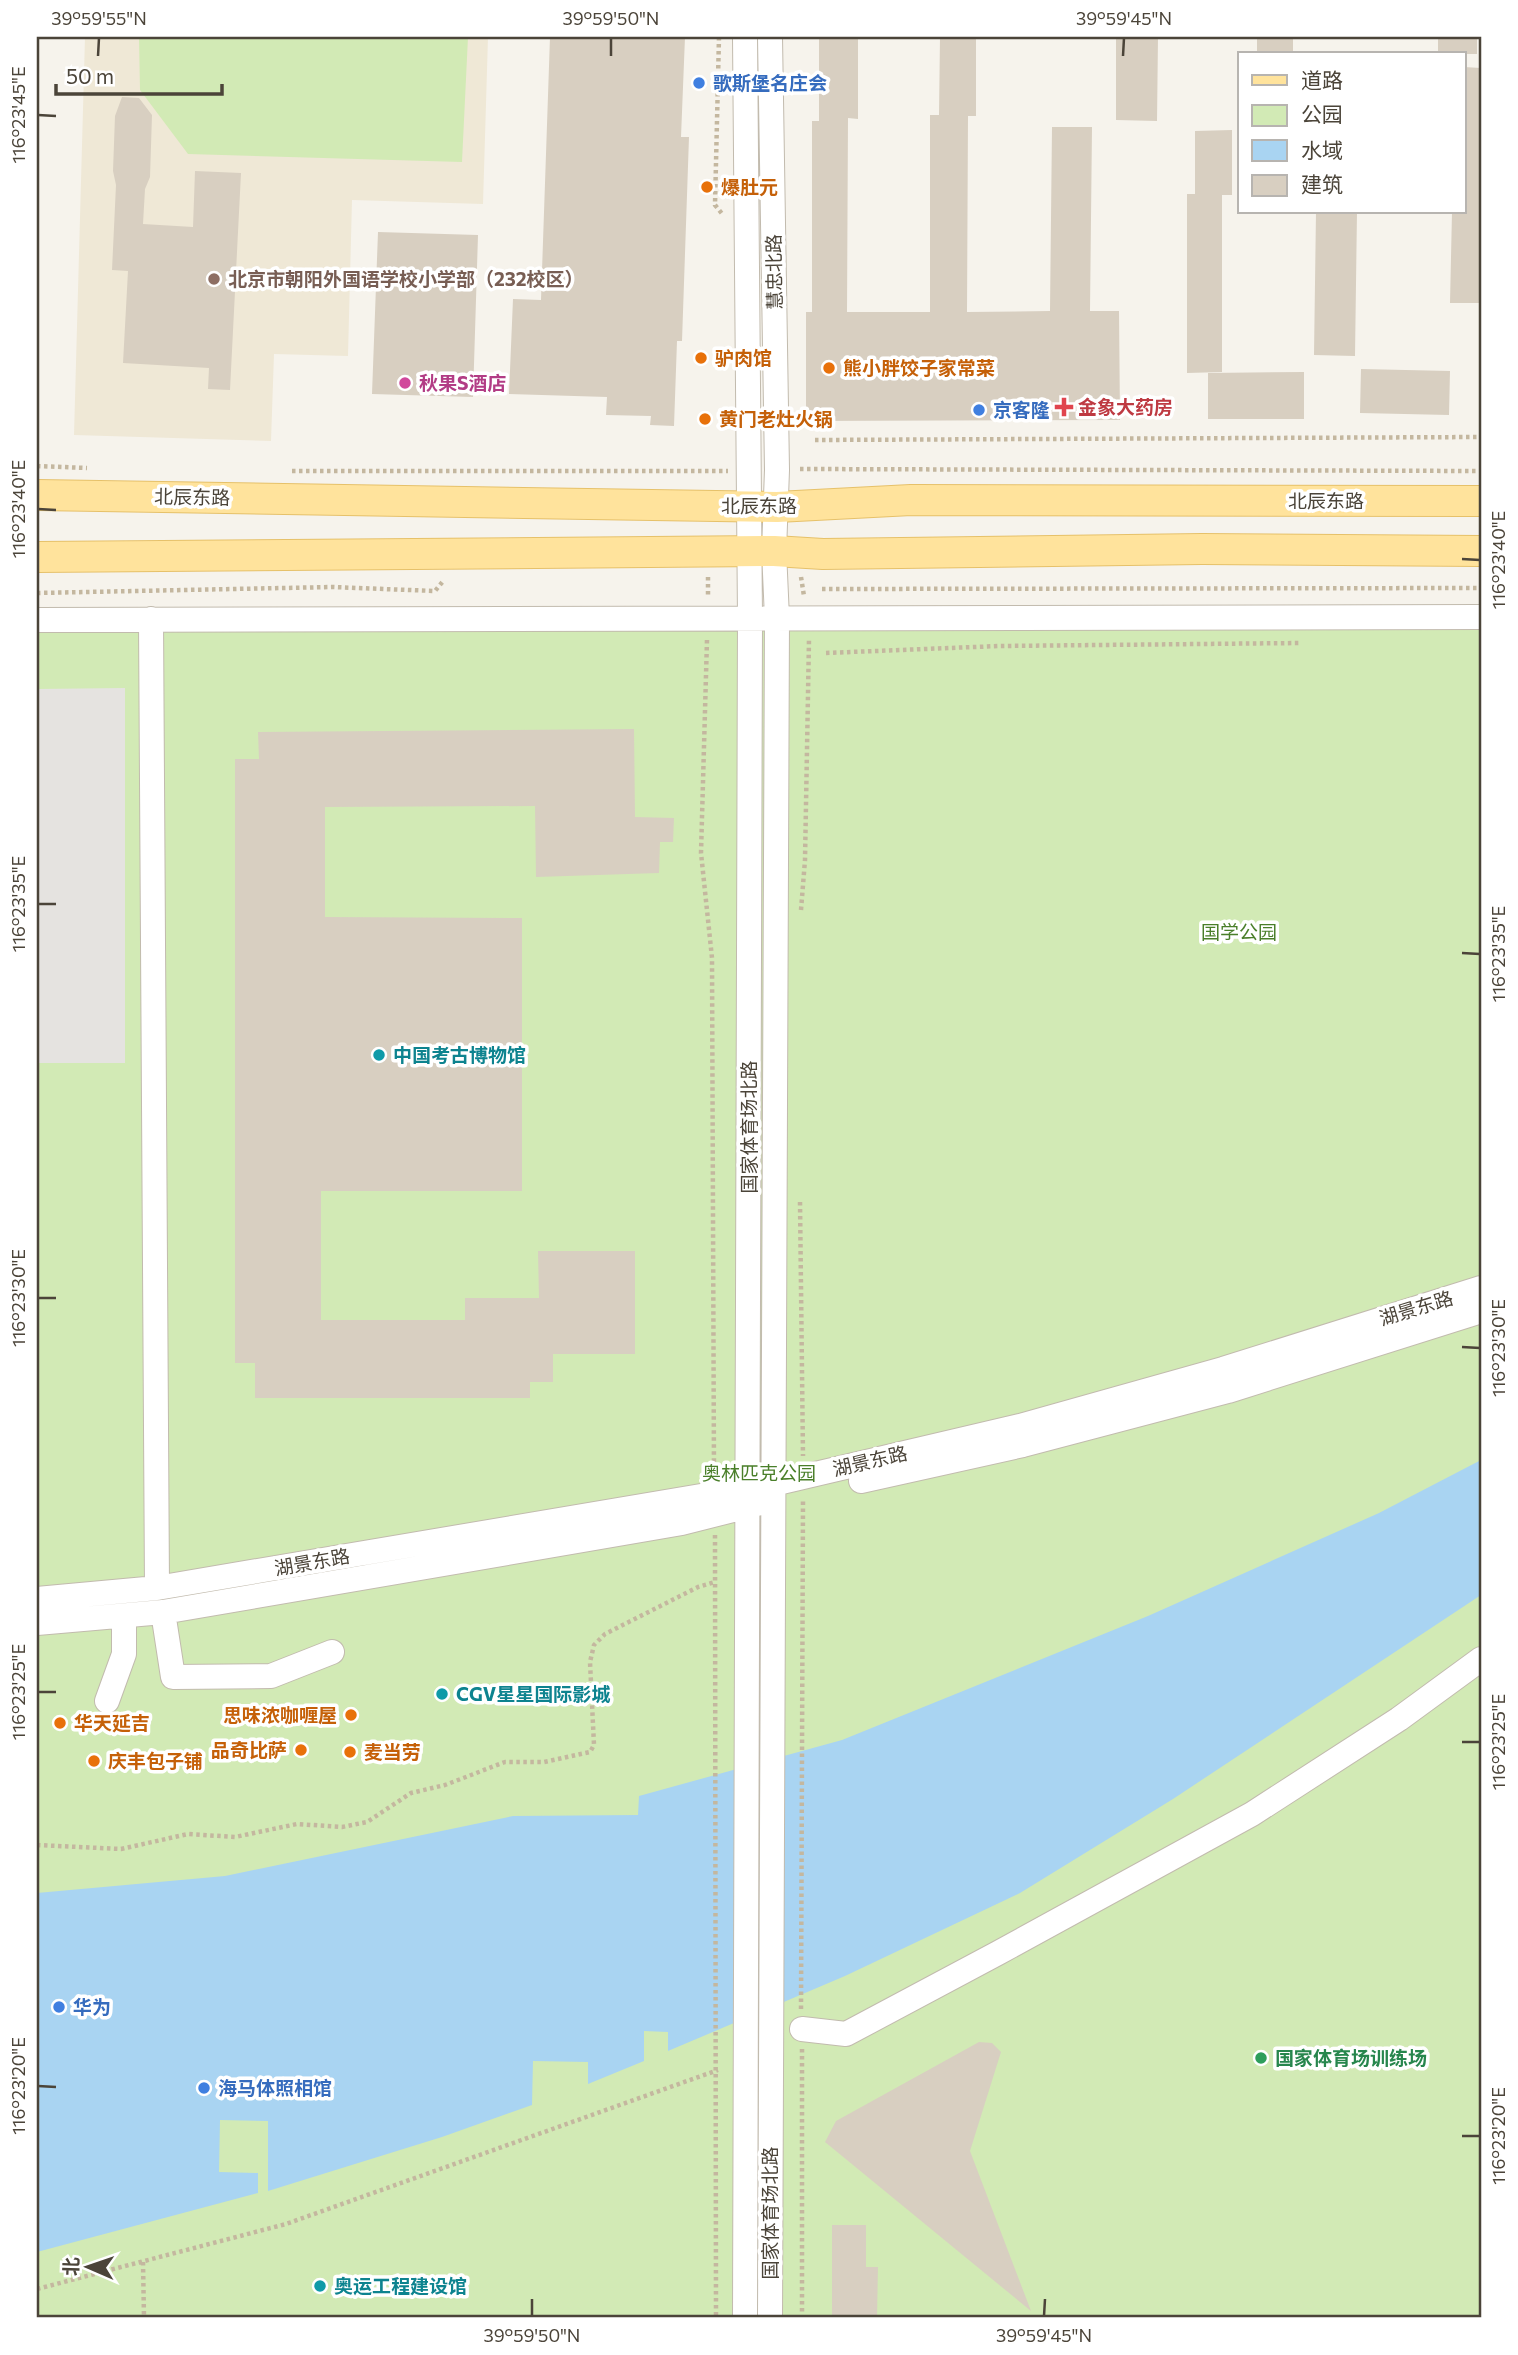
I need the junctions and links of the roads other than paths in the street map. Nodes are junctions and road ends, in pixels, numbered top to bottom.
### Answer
1 (745, 37) edge
2 (770, 37) edge
3 (37, 495) edge
4 (1481, 501) edge
5 (763, 507) junction
6 (1481, 551) edge
7 (773, 552) junction
8 (37, 557) edge
9 (1481, 617) edge
10 (750, 618) junction
11 (777, 618) junction
12 (151, 619) junction
13 (37, 620) edge
14 (1481, 1288) edge
15 (1481, 1311) edge
16 (803, 1485) junction
17 (761, 1495) junction
18 (714, 1505) junction
19 (157, 1588) junction
20 (37, 1599) edge
21 (163, 1612) junction
22 (124, 1616) junction
23 (37, 1623) edge
24 (332, 1652) dead end
25 (1481, 1659) edge
26 (107, 1701) dead end
27 (801, 2022) road end
28 (754, 2041) junction
29 (745, 2318) edge
30 (770, 2318) edge

1 - 5 street, 慧忠北路
2 - 5 street, 慧忠北路
3 - 5 main road, 北辰东路
4 - 5 main road, 北辰东路
5 - 7 street, 国家体育场北路
6 - 7 main road
7 - 8 main road
7 - 10 street, 国家体育场北路
7 - 11 street, 国家体育场北路
9 - 11 street
10 - 11 street
10 - 12 street
10 - 17 street, 国家体育场北路
11 - 17 street, 国家体育场北路
12 - 13 street
12 - 19 street
14 - 16 street, 湖景东路
15 - 16 street, 湖景东路
16 - 17 street, 湖景东路
17 - 18 street, 湖景东路
17 - 28 street, 国家体育场北路
17 - 28 street, 国家体育场北路
18 - 19 street, 湖景东路
18 - 21 street, 湖景东路
19 - 20 street, 湖景东路
21 - 22 street, 湖景东路
21 - 24 street
22 - 23 street, 湖景东路
22 - 26 street
25 - 27 street
28 - 29 street, 国家体育场北路
28 - 30 street, 国家体育场北路

